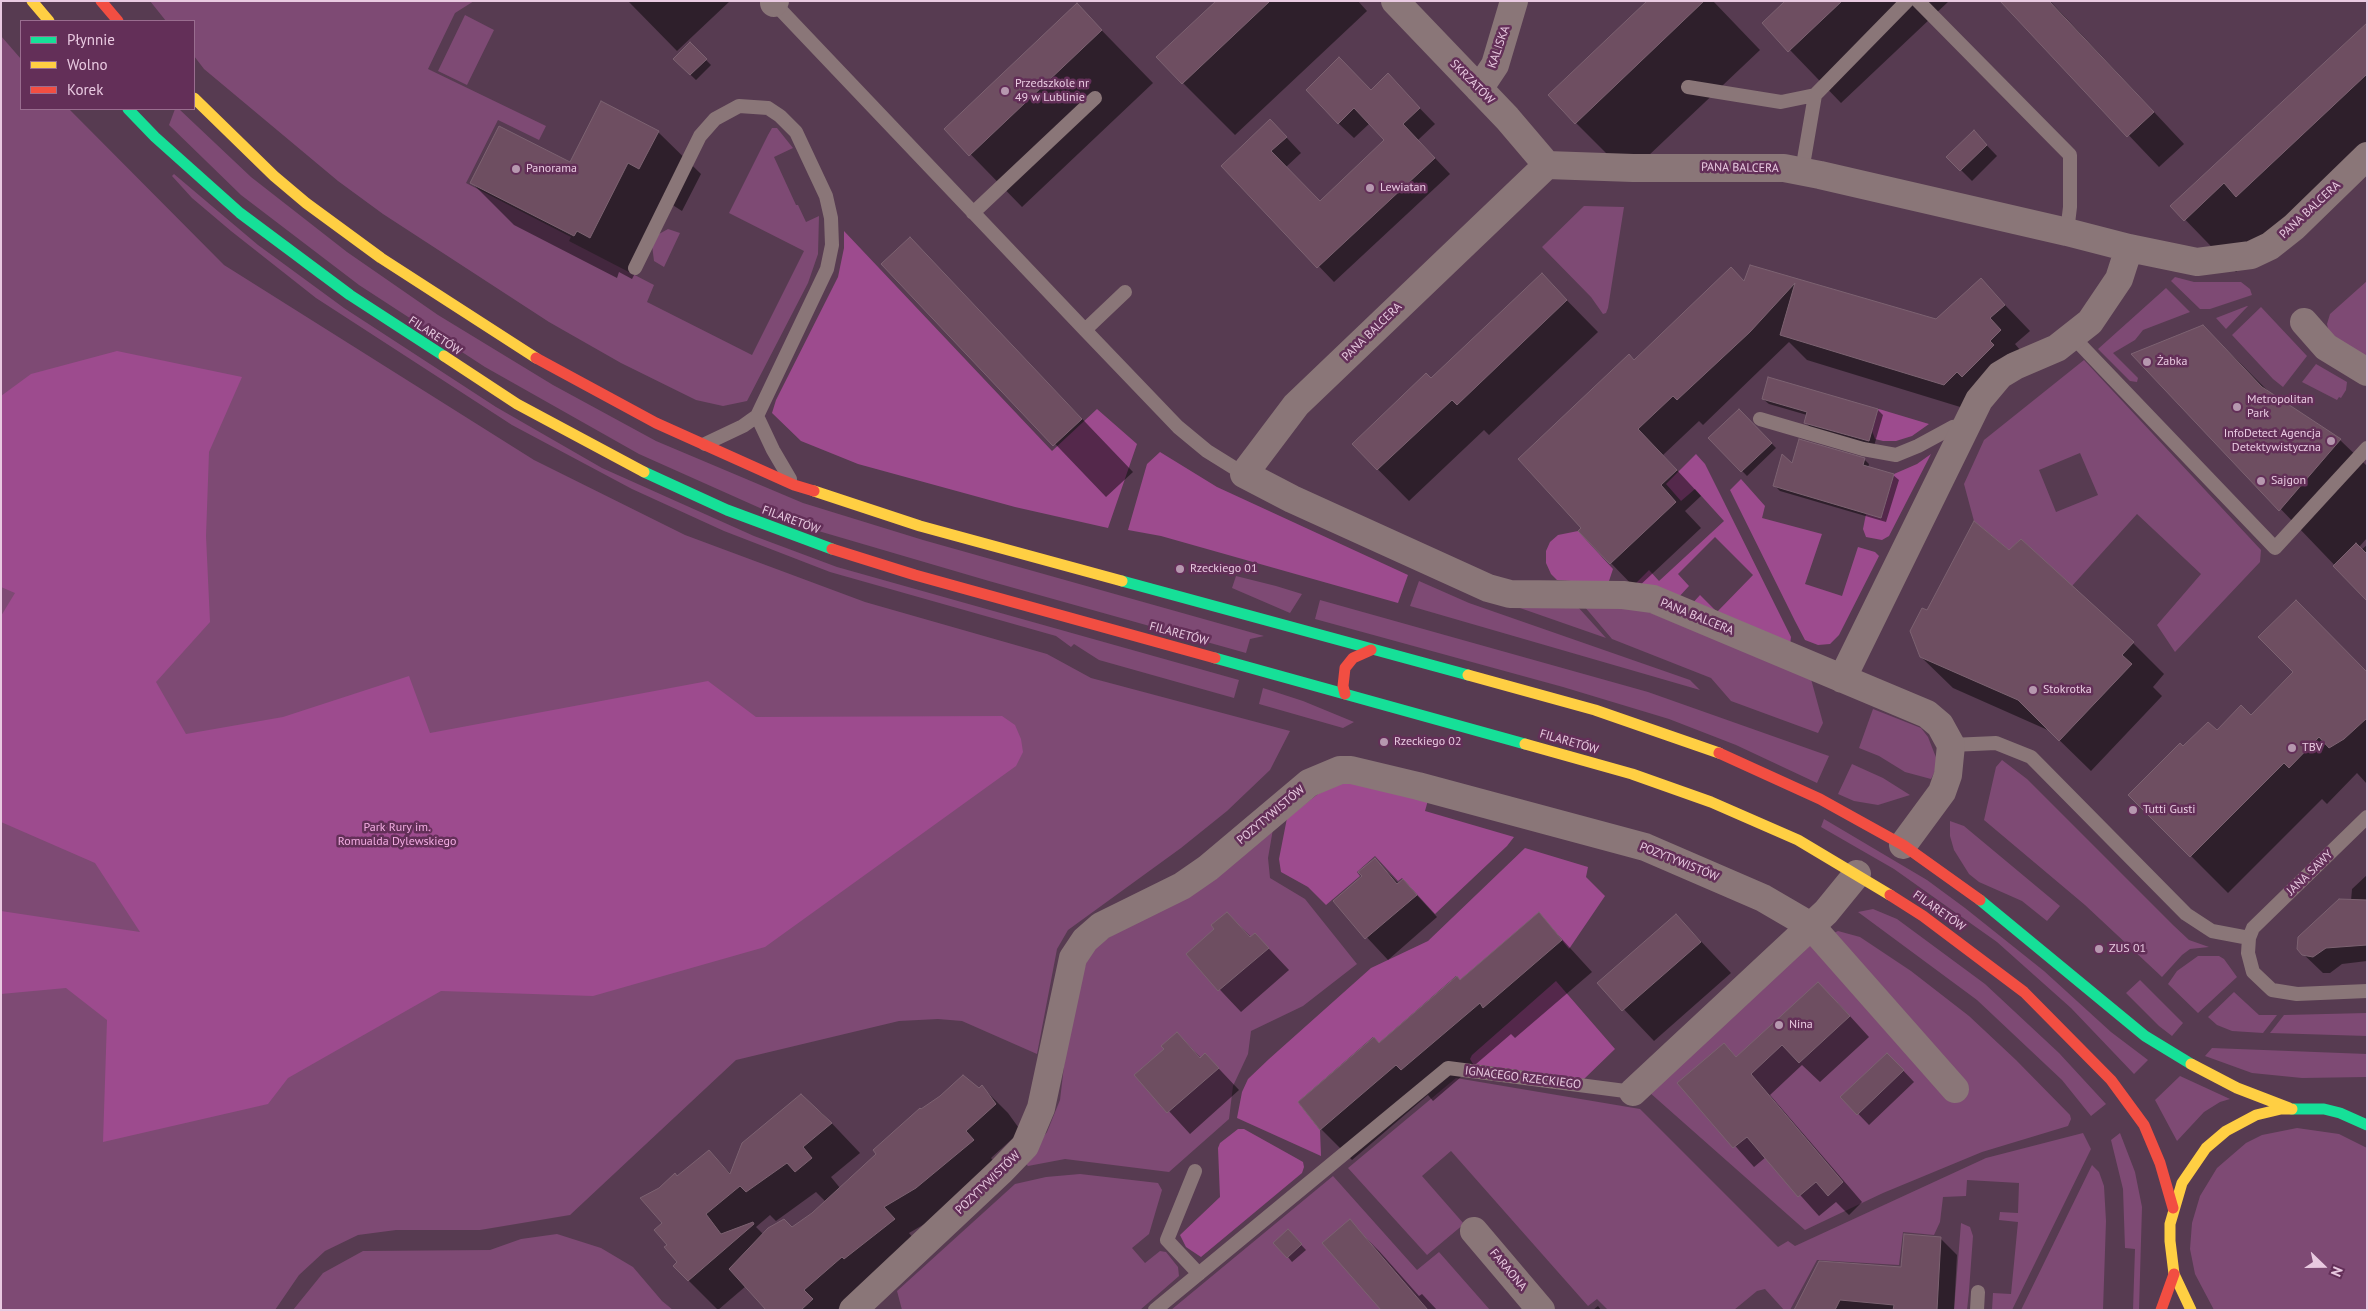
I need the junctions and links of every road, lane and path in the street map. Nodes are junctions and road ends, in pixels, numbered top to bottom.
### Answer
1 (32, 1) edge
2 (101, 1) edge
3 (1395, 1) edge
4 (1514, 1) edge
5 (1908, 1) edge
6 (1918, 1) edge
7 (774, 2) edge
8 (48, 20) edge
9 (117, 20) edge
10 (1688, 87) dead end
11 (1479, 89) junction
12 (1815, 95) junction
13 (1095, 98) dead end
14 (195, 99) edge
15 (129, 110) edge
16 (2367, 156) edge
17 (1547, 164) junction
18 (1802, 171) junction
19 (973, 213) junction
20 (2067, 232) junction
21 (2129, 248) junction
22 (634, 268) dead end
23 (1125, 292) dead end
24 (2304, 322) dead end
25 (1085, 330) junction
26 (2072, 337) junction
27 (2367, 372) edge
28 (758, 416) junction
29 (1760, 419) dead end
30 (1967, 425) junction
31 (702, 445) junction
32 (2367, 448) edge
33 (1244, 474) junction
34 (794, 485) junction
35 (1371, 650) junction
36 (1842, 679) junction
37 (1345, 694) junction
38 (1950, 745) junction
39 (2367, 817) edge
40 (1903, 845) junction
41 (1857, 874) junction
42 (1811, 926) junction
43 (2251, 933) junction
44 (2367, 991) edge
45 (1955, 1090) dead end
46 (1633, 1092) joint
47 (2289, 1108) junction
48 (2367, 1110) edge
49 (2348, 1116) junction
50 (2367, 1125) edge
51 (1195, 1171) dead end
52 (2174, 1208) junction
53 (1474, 1231) dead end
54 (1199, 1274) junction
55 (2174, 1274) junction
56 (1978, 1292) dead end
57 (853, 1310) edge
58 (1156, 1310) edge
59 (1541, 1310) edge
60 (1977, 1310) edge
61 (2162, 1310) edge
62 (2191, 1310) edge

1 - 8 main road
2 - 9 main road
3 - 11 street, SKRZATÓW
4 - 11 street, KALISKA
5 - 12 lane
6 - 20 lane
7 - 19 lane
10 - 12 lane
11 - 17 street, SKRZATÓW
12 - 18 lane
13 - 19 lane
14 - 31 main road
15 - 37 main road, FILARETÓW
16 - 21 street, PANA BALCERA
17 - 18 street, PANA BALCERA
17 - 33 street, PANA BALCERA
18 - 20 street, PANA BALCERA
19 - 25 lane
20 - 21 street, PANA BALCERA
21 - 26 street
22 - 28 lane
23 - 25 lane
24 - 27 street
25 - 33 lane
26 - 30 street
26 - 32 lane
28 - 31 lane
28 - 34 lane
29 - 30 lane
30 - 36 street
31 - 34 main road
33 - 36 street, PANA BALCERA
34 - 35 main road
35 - 37 main road
35 - 40 main road
36 - 38 street, PANA BALCERA
37 - 41 main road, FILARETÓW
38 - 40 street
38 - 43 lane
39 - 43 lane, JANA SAWY
40 - 47 main road
41 - 42 street, IGNACEGO RZECKIEGO
41 - 52 main road, FILARETÓW
42 - 45 street, POZYTYWISTÓW
42 - 46 street, IGNACEGO RZECKIEGO
42 - 57 street, POZYTYWISTÓW
43 - 44 lane
46 - 54 lane, IGNACEGO RZECKIEGO
47 - 49 main road
47 - 52 main road
48 - 49 main road
49 - 50 main road
51 - 54 lane
52 - 55 main road
53 - 59 street, FARAONA
54 - 58 lane, IGNACEGO RZECKIEGO
55 - 61 main road
55 - 62 main road
56 - 60 lane

